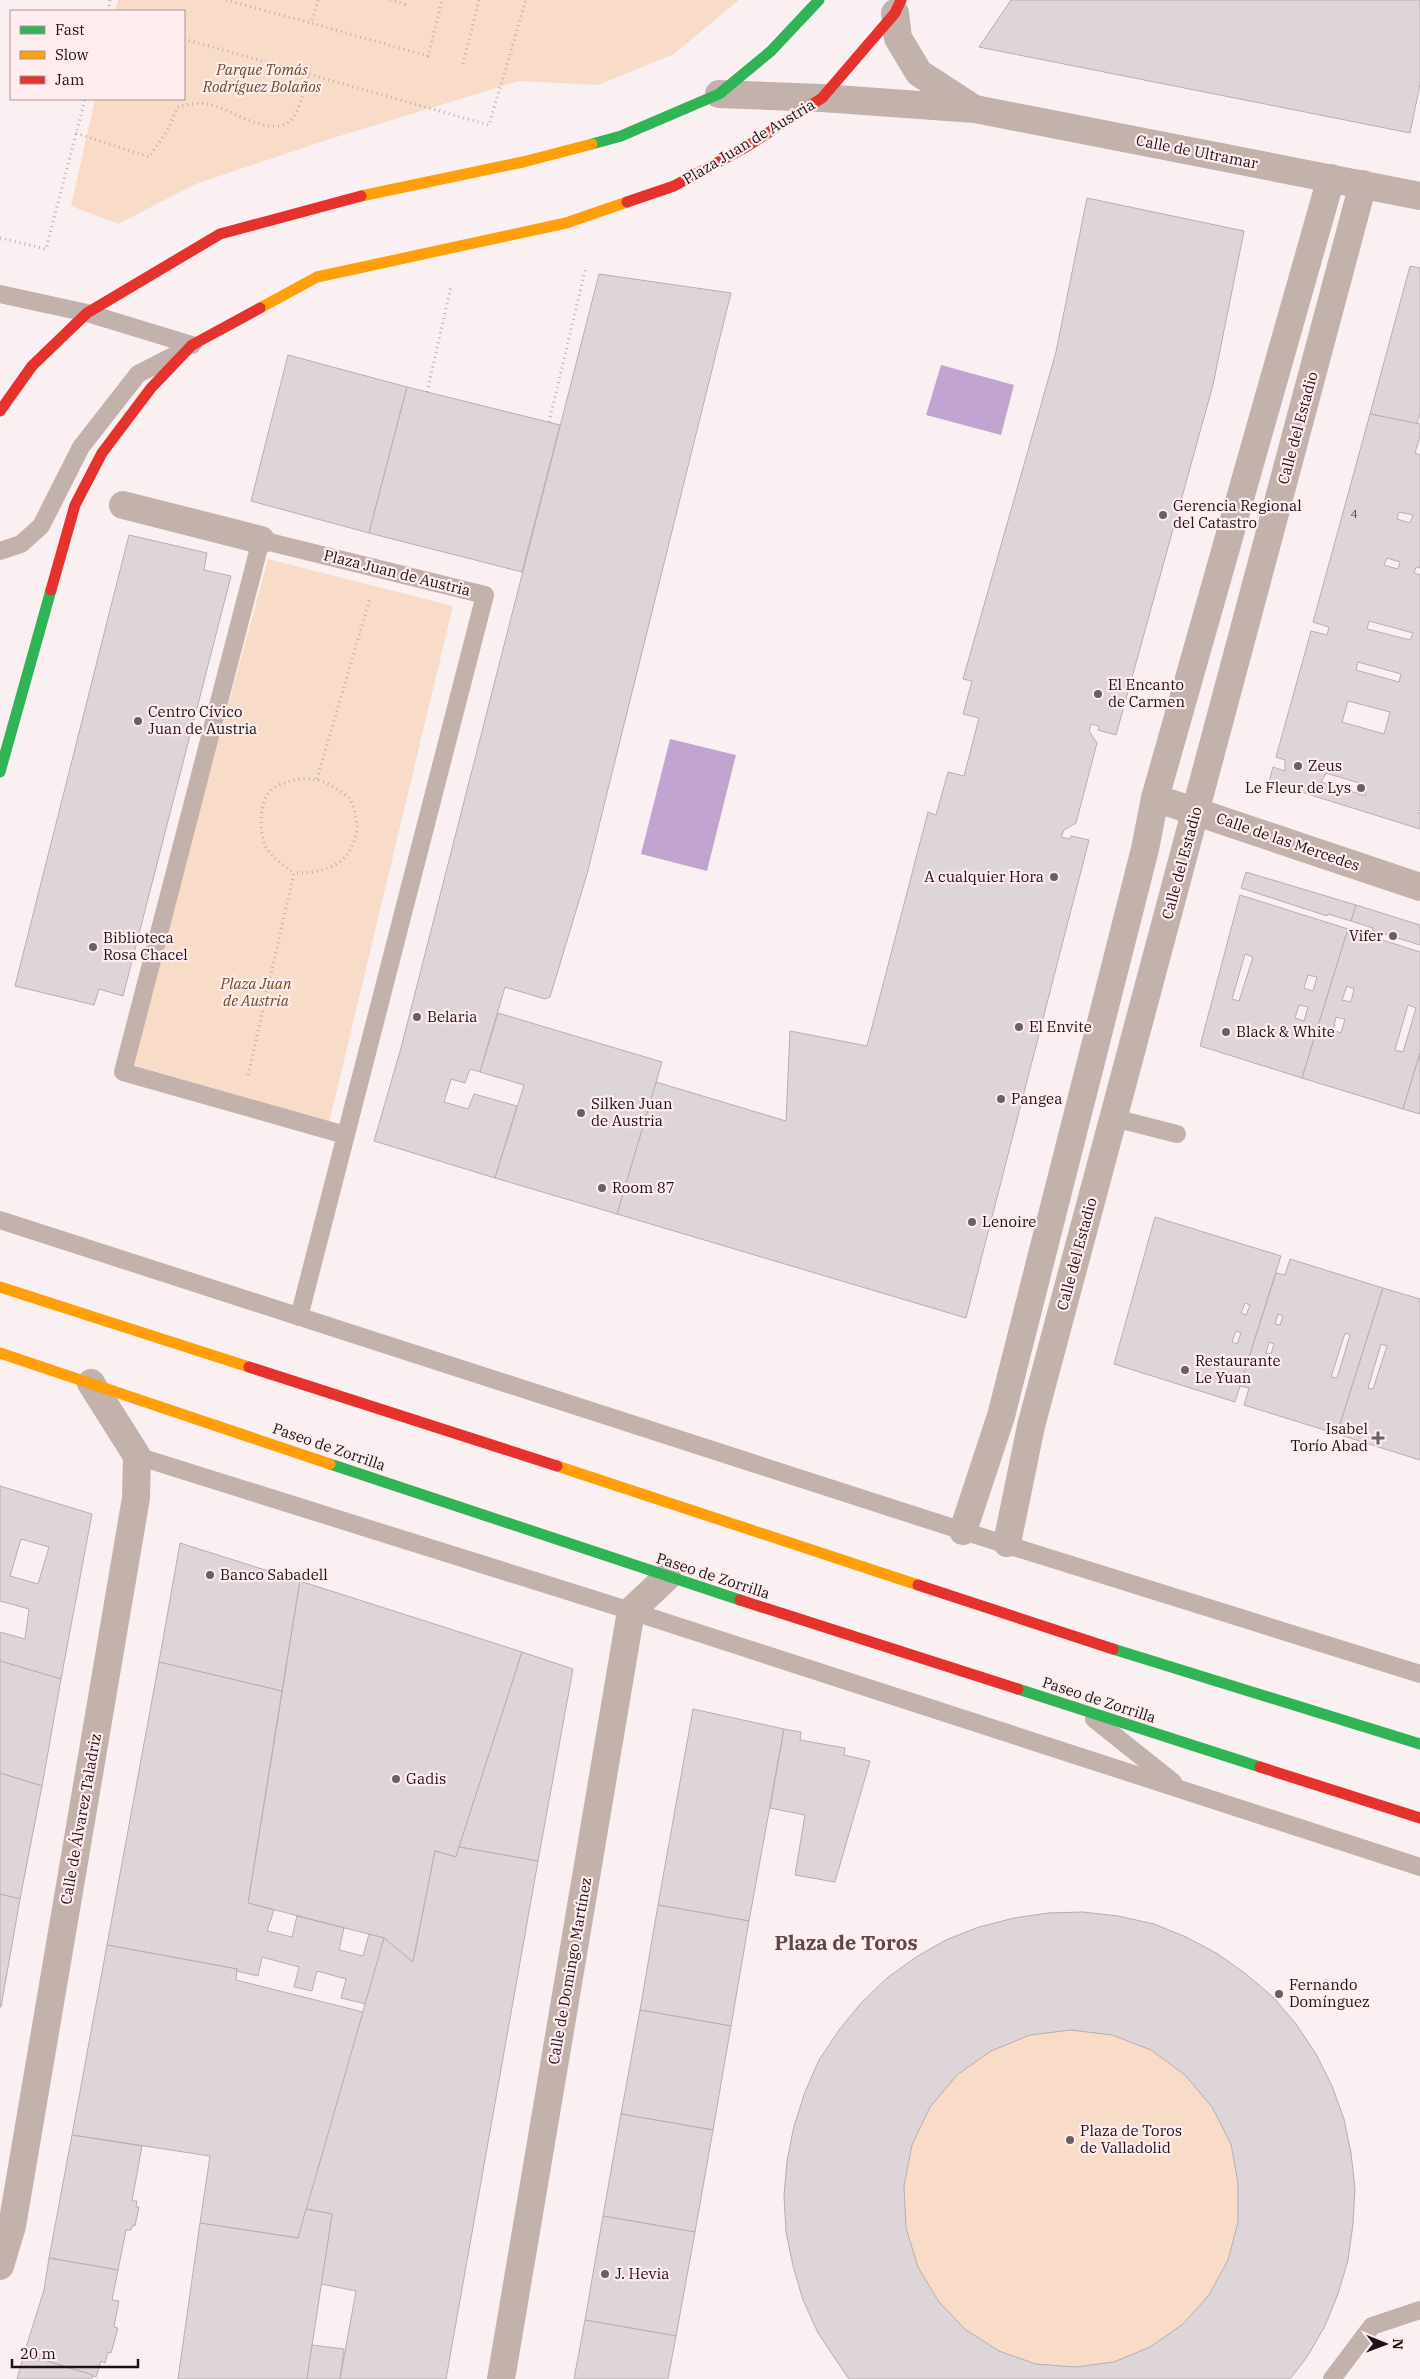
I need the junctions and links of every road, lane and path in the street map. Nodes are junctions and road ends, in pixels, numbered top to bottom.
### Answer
1 (226, 0) edge
2 (318, 0) edge
3 (390, 0) edge
4 (406, 0) edge
5 (442, 0) edge
6 (479, 0) edge
7 (526, 0) edge
8 (819, 0) edge
9 (898, 6) edge
10 (311, 23) junction
11 (185, 39) edge
12 (464, 64) dead end
13 (310, 73) junction
14 (719, 94) junction
15 (822, 98) junction
16 (85, 100) edge
17 (975, 109) junction
18 (76, 133) junction
19 (1330, 178) junction
20 (1363, 184) junction
21 (1420, 196) edge
22 (0, 238) edge
23 (586, 267) dead end
24 (451, 287) dead end
25 (0, 294) edge
26 (87, 313) junction
27 (192, 346) junction
28 (427, 392) dead end
29 (0, 411) edge
30 (549, 422) dead end
31 (123, 505) dead end
32 (262, 540) junction
33 (0, 551) edge
34 (379, 568) junction
35 (0, 772) edge
36 (317, 779) junction
37 (1155, 798) junction
38 (1196, 811) junction
39 (294, 873) junction
40 (1420, 887) edge
41 (240, 1105) junction
42 (1114, 1118) junction
43 (1176, 1134) dead end
44 (346, 1135) junction
45 (0, 1220) edge
46 (0, 1287) edge
47 (299, 1317) junction
48 (0, 1353) edge
49 (91, 1383) junction
50 (137, 1456) junction
51 (963, 1531) junction
52 (1007, 1543) junction
53 (667, 1577) junction
54 (631, 1611) junction
55 (1420, 1674) edge
56 (1083, 1711) junction
57 (1420, 1744) edge
58 (1183, 1790) junction
59 (1420, 1818) edge
60 (1420, 1867) edge
61 (0, 2266) edge
62 (1420, 2310) edge
63 (501, 2379) edge
64 (1332, 2379) edge

1 - 10 path
2 - 10 path
3 - 4 path
5 - 10 path
6 - 12 path
7 - 13 path
8 - 14 main road, Plaza Juan de Austria
9 - 15 main road, Plaza Juan de Austria
9 - 17 street, Calle de Ultramar
11 - 13 path
13 - 18 path
14 - 15 street, Plaza Juan de Austria
14 - 26 main road, Plaza Juan de Austria
15 - 17 street, Calle de Ultramar
15 - 27 main road, Plaza Juan de Austria
16 - 18 path
17 - 19 street, Calle de Ultramar
18 - 22 path
19 - 20 street, Calle de Ultramar
19 - 37 street
20 - 21 street, Calle de Ultramar
20 - 38 street, Calle del Estadio
23 - 30 path
24 - 28 path
25 - 26 lane
26 - 27 lane
26 - 29 main road, Plaza Juan de Austria
27 - 33 lane
27 - 35 main road, Plaza Juan de Austria
31 - 32 street, Plaza Juan de Austria
32 - 34 lane, Plaza Juan de Austria
32 - 41 lane
34 - 36 path
34 - 44 lane, Plaza Juan de Austria
36 - 39 path
36 - 39 path
37 - 38 street, Calle de las Mercedes
37 - 51 street
38 - 40 street, Calle de las Mercedes
38 - 42 street, Calle del Estadio
39 - 41 path
41 - 44 lane
42 - 43 lane
42 - 52 street, Calle del Estadio
44 - 47 lane
45 - 47 lane
46 - 57 main road
47 - 51 lane
48 - 49 main road, Paseo de Zorrilla
49 - 50 street
49 - 53 main road, Paseo de Zorrilla
50 - 54 lane
50 - 61 street, Calle de Álvarez Taladriz
51 - 52 lane
52 - 55 lane
53 - 54 street
53 - 56 main road, Paseo de Zorrilla
54 - 58 lane
54 - 63 street, Calle de Domingo Martínez
56 - 58 lane
56 - 59 main road, Paseo de Zorrilla
58 - 60 lane
62 - 64 lane

